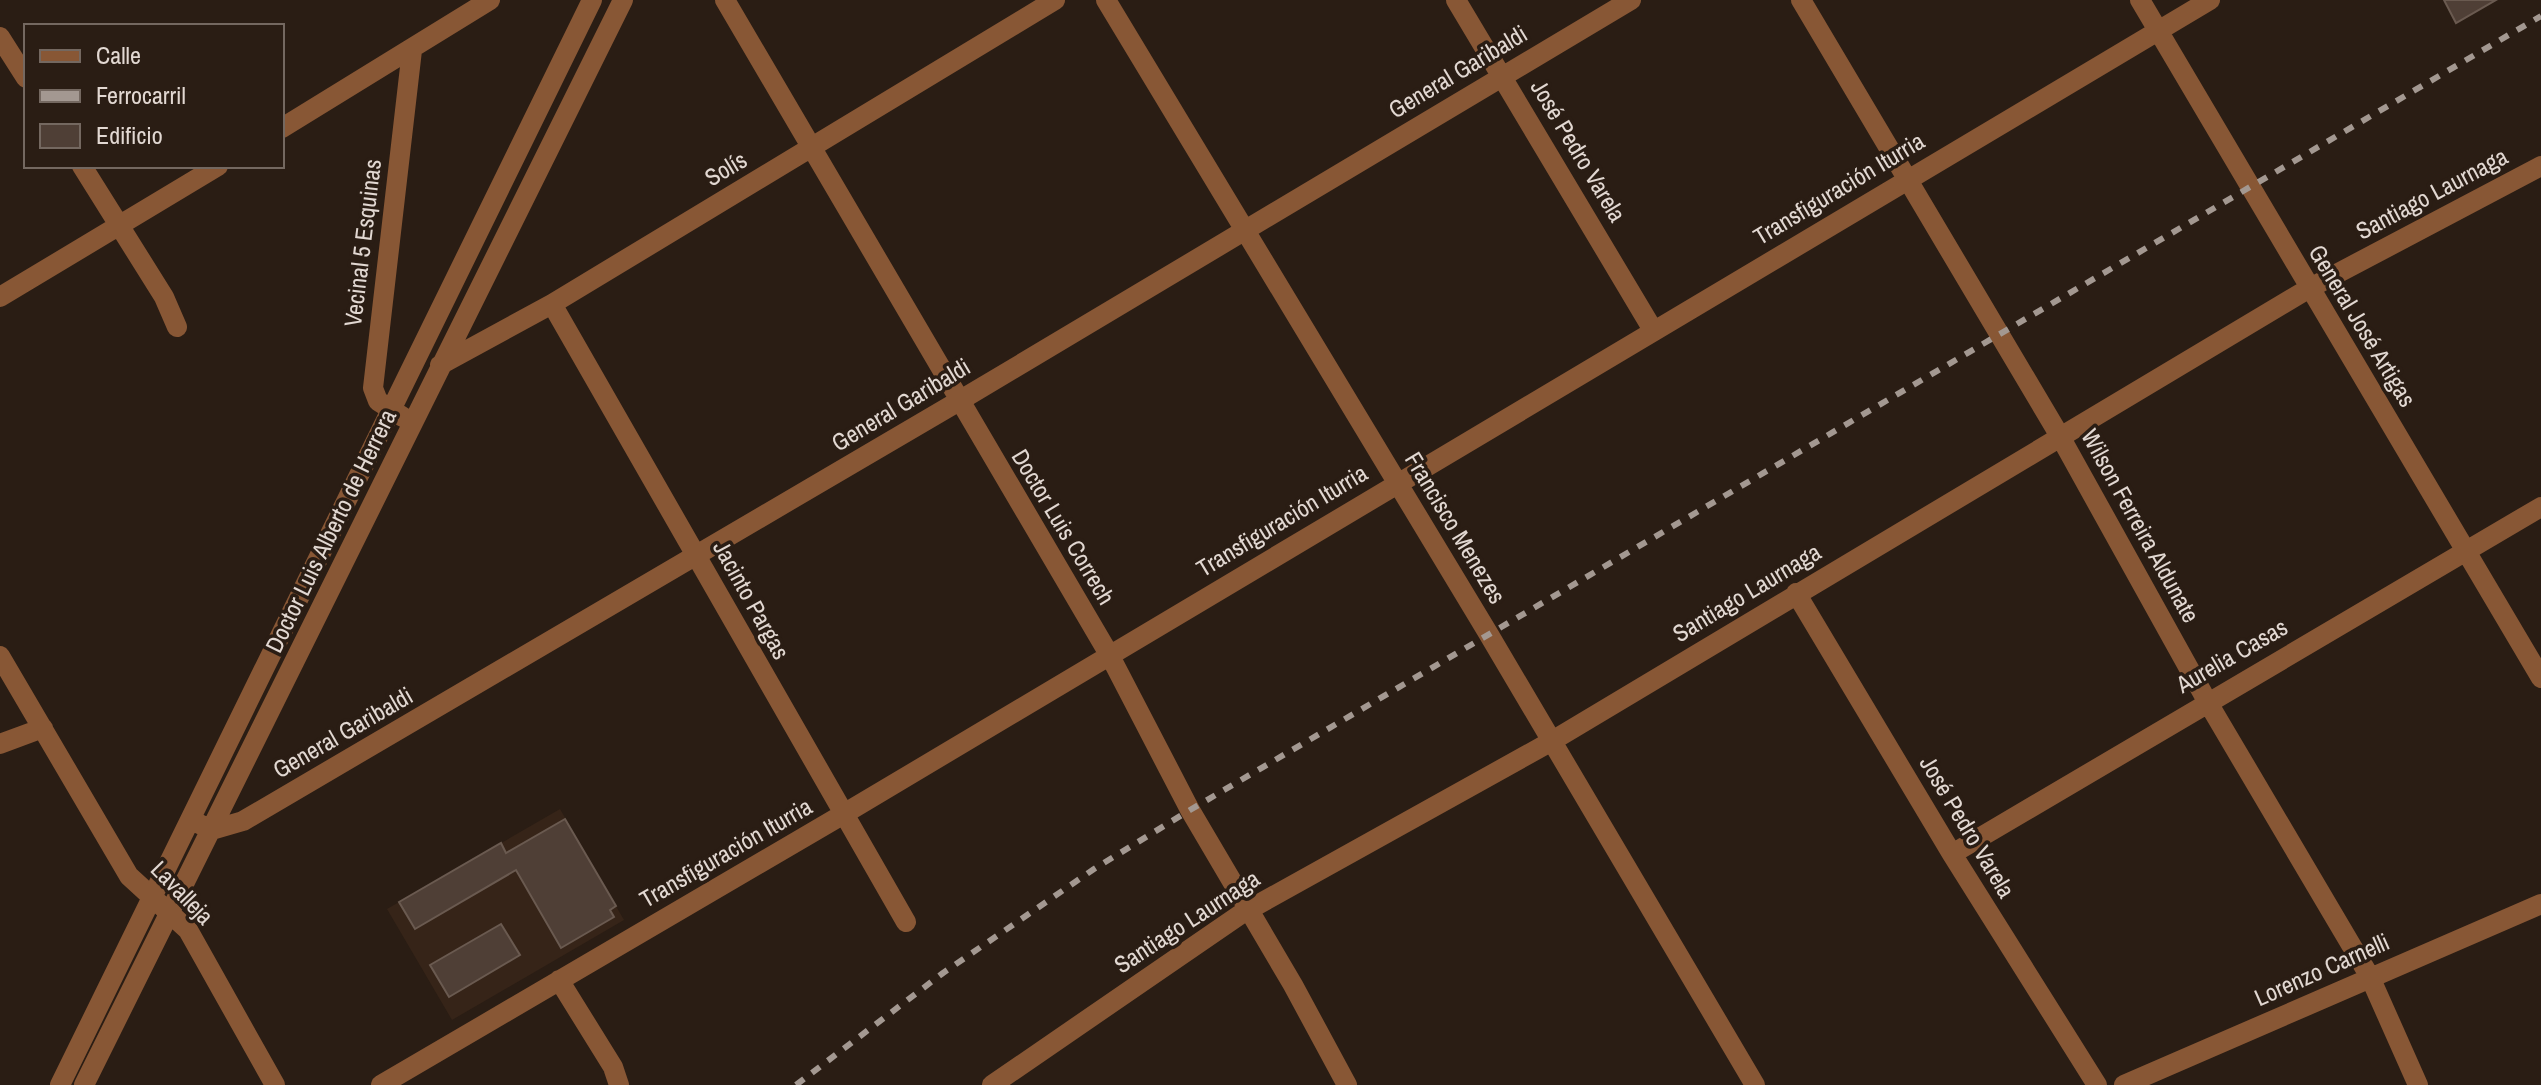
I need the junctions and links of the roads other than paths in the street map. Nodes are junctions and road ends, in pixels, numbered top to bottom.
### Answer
1 (490, 0) edge
2 (592, 0) edge
3 (623, 0) edge
4 (725, 0) edge
5 (1055, 0) edge
6 (1106, 0) edge
7 (1456, 0) edge
8 (1631, 0) edge
9 (1801, 0) edge
10 (2140, 0) edge
11 (2210, 0) edge
12 (2158, 30) junction
13 (0, 37) edge
14 (412, 50) junction
15 (24, 75) edge
16 (1502, 75) junction
17 (284, 127) edge
18 (809, 149) junction
19 (2541, 166) edge
20 (83, 168) edge
21 (215, 168) edge
22 (1906, 180) junction
23 (120, 225) junction
24 (1245, 229) junction
25 (2308, 289) junction
26 (0, 297) edge
27 (552, 304) junction
28 (177, 327) dead end
29 (1653, 330) junction
30 (418, 359) junction
31 (442, 366) junction
32 (959, 401) junction
33 (392, 411) junction
34 (414, 422) junction
35 (2061, 438) junction
36 (1398, 482) junction
37 (2541, 507) edge
38 (2467, 549) junction
39 (696, 556) junction
40 (1796, 593) junction
41 (0, 656) edge
42 (1110, 656) junction
43 (2541, 678) edge
44 (2207, 701) junction
45 (43, 728) junction
46 (1552, 741) junction
47 (0, 744) edge
48 (842, 815) junction
49 (191, 820) junction
50 (212, 830) junction
51 (1952, 854) junction
52 (153, 898) junction
53 (2541, 904) edge
54 (1249, 909) junction
55 (171, 913) junction
56 (906, 922) dead end
57 (2370, 977) junction
58 (559, 980) junction
59 (60, 1085) edge
60 (84, 1085) edge
61 (275, 1085) edge
62 (381, 1085) edge
63 (619, 1085) edge
64 (992, 1085) edge
65 (1347, 1085) edge
66 (1755, 1085) edge
67 (2097, 1085) edge
68 (2124, 1085) edge
69 (2418, 1085) edge

1 - 14 street
2 - 30 street, Doctor Luis Alberto de Herrera
3 - 31 street, Doctor Luis Alberto de Herrera
4 - 18 street, Doctor Luis Correch
5 - 18 street, Solís
6 - 24 street, Francisco Menezes
7 - 16 street, José Pedro Varela
8 - 16 street, General Garibaldi
9 - 22 street, Wilson Ferreira Aldunate
10 - 12 street, General José Artigas
11 - 12 street, Transfiguración Iturria
12 - 22 street, Transfiguración Iturria
12 - 25 street, General José Artigas
13 - 15 street
14 - 17 street
14 - 33 street, Vecinal 5 Esquinas
16 - 24 street, General Garibaldi
16 - 29 street, José Pedro Varela
18 - 27 street, Solís
18 - 32 street, Doctor Luis Correch
19 - 25 street, Santiago Laurnaga
20 - 23 street
21 - 23 street
22 - 29 street, Transfiguración Iturria
22 - 35 street, Wilson Ferreira Aldunate
23 - 26 street
23 - 28 street
24 - 32 street, General Garibaldi
24 - 36 street, Francisco Menezes
25 - 35 street, Santiago Laurnaga
25 - 38 street, General José Artigas
27 - 31 street, Solís
27 - 39 street, Jacinto Pargas
29 - 36 street, Transfiguración Iturria
30 - 31 street
30 - 33 street, Doctor Luis Alberto de Herrera
31 - 34 street, Doctor Luis Alberto de Herrera
32 - 39 street, General Garibaldi
32 - 42 street, Doctor Luis Correch
33 - 34 street
33 - 49 street, Doctor Luis Alberto de Herrera
34 - 50 street, Doctor Luis Alberto de Herrera
35 - 40 street, Santiago Laurnaga
35 - 44 street, Wilson Ferreira Aldunate
36 - 42 street, Transfiguración Iturria
36 - 46 street, Francisco Menezes
37 - 38 street, Aurelia Casas
38 - 43 street, General José Artigas
38 - 44 street, Aurelia Casas
39 - 48 street, Jacinto Pargas
39 - 50 street, General Garibaldi
40 - 46 street, Santiago Laurnaga
40 - 51 street, José Pedro Varela
41 - 45 street, Lavalleja
42 - 48 street, Transfiguración Iturria
42 - 54 street, Doctor Luis Correch
44 - 51 street, Aurelia Casas
44 - 57 street, Wilson Ferreira Aldunate
45 - 47 street
45 - 52 street, Lavalleja
46 - 54 street, Santiago Laurnaga
46 - 66 street, Francisco Menezes
48 - 56 street, Jacinto Pargas
48 - 58 street, Transfiguración Iturria
49 - 50 street
49 - 52 street, Doctor Luis Alberto de Herrera
50 - 55 street, Doctor Luis Alberto de Herrera
51 - 67 street, José Pedro Varela
52 - 55 street, Lavalleja
52 - 59 street, Doctor Luis Alberto de Herrera
53 - 57 street, Lorenzo Carnelli
54 - 64 street, Santiago Laurnaga
54 - 65 street, Doctor Luis Correch
55 - 60 street, Doctor Luis Alberto de Herrera
55 - 61 street, Lavalleja
57 - 68 street, Lorenzo Carnelli
57 - 69 street, Wilson Ferreira Aldunate
58 - 62 street, Transfiguración Iturria
58 - 63 street

